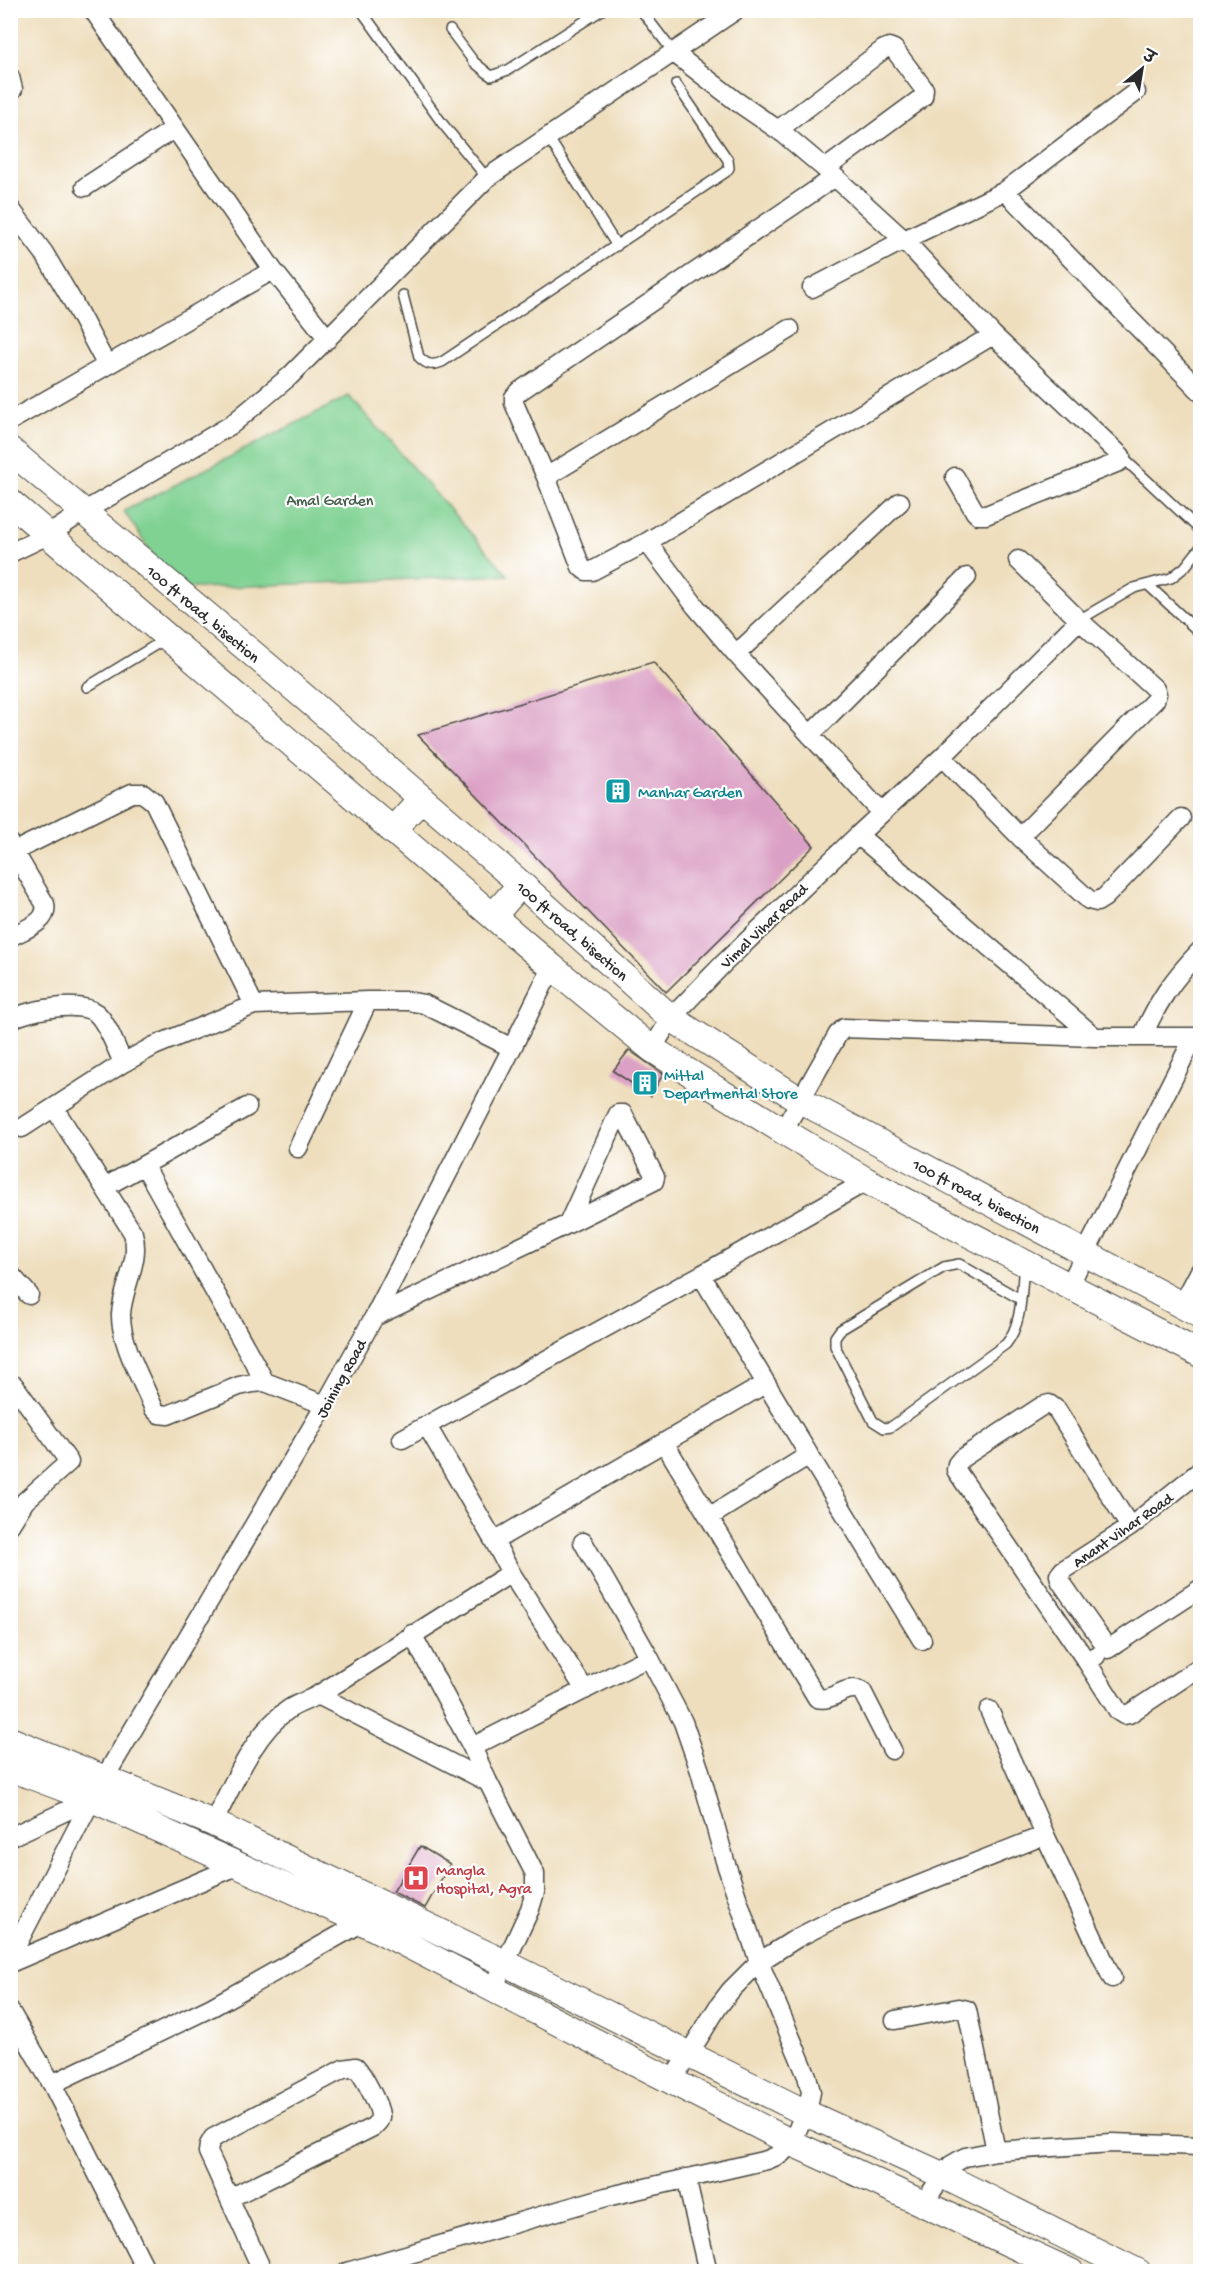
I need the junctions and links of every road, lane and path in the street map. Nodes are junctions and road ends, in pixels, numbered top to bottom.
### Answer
1 (93, 10) edge
2 (361, 10) edge
3 (602, 10) edge
4 (641, 10) edge
5 (736, 10) edge
6 (450, 30) dead end
7 (674, 53) junction
8 (10, 76) edge
9 (676, 84) dead end
10 (10, 92) edge
11 (1136, 92) dead end
12 (175, 128) junction
13 (778, 130) junction
14 (548, 137) junction
15 (830, 173) junction
16 (487, 177) junction
17 (85, 187) dead end
18 (1005, 191) junction
19 (10, 208) edge
20 (904, 240) junction
21 (617, 246) junction
22 (273, 270) junction
23 (812, 288) dead end
24 (403, 295) dead end
25 (790, 329) dead end
26 (993, 335) junction
27 (328, 339) junction
28 (106, 364) junction
29 (1200, 391) edge
30 (10, 420) edge
31 (10, 450) edge
32 (1121, 456) junction
33 (546, 477) junction
34 (955, 477) dead end
35 (10, 502) edge
36 (900, 502) dead end
37 (83, 512) junction
38 (1200, 530) edge
39 (48, 535) junction
40 (647, 542) junction
41 (1200, 548) edge
42 (10, 553) edge
43 (1018, 560) dead end
44 (968, 577) dead end
45 (1148, 585) junction
46 (1078, 620) junction
47 (1200, 633) edge
48 (168, 638) junction
49 (736, 654) junction
50 (87, 687) dead end
51 (810, 735) junction
52 (942, 757) junction
53 (422, 798) junction
54 (881, 812) junction
55 (1181, 818) dead end
56 (393, 831) junction
57 (858, 835) junction
58 (1020, 837) junction
59 (13, 847) edge
60 (521, 884) junction
61 (493, 916) junction
62 (10, 937) edge
63 (1200, 951) edge
64 (552, 967) junction
65 (369, 1000) junction
66 (254, 1005) junction
67 (671, 1018) junction
68 (10, 1020) edge
69 (1095, 1037) junction
70 (1142, 1037) junction
71 (1197, 1037) edge
72 (512, 1048) junction
73 (652, 1050) junction
74 (123, 1063) junction
75 (800, 1100) junction
76 (247, 1107) dead end
77 (55, 1108) junction
78 (22, 1128) dead end
79 (783, 1131) junction
80 (298, 1148) dead end
81 (144, 1165) junction
82 (867, 1181) junction
83 (105, 1187) junction
84 (568, 1224) junction
85 (1086, 1253) junction
86 (1024, 1262) junction
87 (1200, 1270) edge
88 (10, 1274) edge
89 (701, 1275) junction
90 (1070, 1284) junction
91 (29, 1295) dead end
92 (1020, 1299) junction
93 (1191, 1310) edge
94 (374, 1317) junction
95 (1200, 1354) edge
96 (265, 1382) junction
97 (765, 1384) junction
98 (14, 1385) dead end
99 (325, 1405) junction
100 (427, 1426) junction
101 (402, 1439) dead end
102 (665, 1444) junction
103 (809, 1455) junction
104 (1200, 1471) edge
105 (709, 1517) junction
106 (10, 1525) edge
107 (1130, 1527) junction
108 (494, 1541) junction
109 (583, 1542) dead end
110 (511, 1572) junction
111 (1200, 1589) edge
112 (412, 1634) junction
113 (922, 1640) dead end
114 (1108, 1649) junction
115 (650, 1658) junction
116 (1087, 1662) junction
117 (1200, 1666) edge
118 (585, 1690) junction
119 (318, 1695) junction
120 (989, 1710) dead end
121 (10, 1740) edge
122 (472, 1747) junction
123 (892, 1750) dead end
124 (10, 1768) edge
125 (488, 1782) junction
126 (98, 1788) junction
127 (213, 1823) junction
128 (1045, 1835) junction
129 (10, 1837) edge
130 (239, 1865) junction
131 (370, 1912) junction
132 (10, 1958) edge
133 (759, 1962) junction
134 (10, 1963) edge
135 (505, 1964) junction
136 (1112, 1978) dead end
137 (493, 1989) junction
138 (10, 2011) edge
139 (895, 2020) dead end
140 (689, 2054) junction
141 (672, 2082) junction
142 (52, 2084) junction
143 (806, 2113) junction
144 (792, 2143) junction
145 (1200, 2146) edge
146 (996, 2151) junction
147 (942, 2175) junction
148 (686, 2178) junction
149 (230, 2198) junction
150 (923, 2203) junction
151 (147, 2271) edge
152 (262, 2271) edge
153 (347, 2271) edge
154 (708, 2271) edge
155 (1071, 2271) edge
156 (1138, 2271) edge

1 - 12 street
2 - 16 lane
3 - 6 lane
4 - 7 lane
5 - 7 street
7 - 13 street
7 - 14 street
8 - 10 street
9 - 21 lane
11 - 18 street
12 - 17 street
12 - 22 street
13 - 15 street
13 - 15 street
14 - 16 street
14 - 21 lane
15 - 20 street
15 - 33 street
16 - 27 street
18 - 20 street
18 - 29 street
19 - 28 street
20 - 23 street
20 - 26 street
21 - 24 lane
22 - 27 street
22 - 28 street
25 - 33 street
26 - 32 street
26 - 40 street
27 - 37 street
28 - 30 street
31 - 37 street, 100 ft road, bisection
32 - 34 street
32 - 38 lane
33 - 40 street
35 - 39 street
36 - 49 street
37 - 39 street
37 - 53 street, 100 ft road, bisection
39 - 42 street
39 - 48 street
40 - 49 street
41 - 45 lane
43 - 46 street
44 - 51 street
45 - 46 lane
45 - 47 lane
46 - 52 street, Vimal Vihar Road
46 - 58 street
48 - 50 lane
48 - 56 street
49 - 51 street
51 - 54 street
52 - 54 street, Vimal Vihar Road
52 - 58 street
53 - 56 street
53 - 60 street, 100 ft road, bisection
54 - 57 street, Vimal Vihar Road
55 - 58 street
56 - 61 street
57 - 67 street, Vimal Vihar Road
57 - 69 street
59 - 62 street
59 - 66 street
60 - 61 street
60 - 67 street, 100 ft road, bisection
61 - 64 street
63 - 70 street
64 - 72 street, Joining Road
64 - 73 street
65 - 66 street
65 - 72 street
65 - 80 street
66 - 74 street
67 - 73 street, Vimal Vihar Road
67 - 75 street, 100 ft road, bisection
68 - 74 street
69 - 70 street
69 - 75 street
70 - 71 street
71 - 85 street
72 - 94 street, Joining Road
73 - 79 street
74 - 77 street
75 - 79 street
75 - 85 street, 100 ft road, bisection
76 - 81 street
77 - 78 street
77 - 83 street
79 - 82 street
81 - 83 street
81 - 96 street
82 - 86 street
82 - 89 street
83 - 96 street
84 - 84 street
84 - 94 street
85 - 90 street
85 - 93 street, 100 ft road, bisection
86 - 90 street
86 - 92 lane
87 - 93 street
88 - 91 street
89 - 97 street
89 - 100 street
90 - 95 street
92 - 92 lane
94 - 99 street, Joining Road
96 - 99 street
97 - 102 street
97 - 103 street
98 - 106 street
99 - 126 street, Joining Road
100 - 101 street
100 - 108 street
102 - 105 street
102 - 108 street
103 - 105 street
103 - 113 street
104 - 107 street, Anant Vihar Road
105 - 123 street
107 - 114 street, Anant Vihar Road
107 - 116 street
108 - 110 street
109 - 115 street
110 - 112 street
110 - 118 street
111 - 114 street
112 - 119 street
112 - 122 street
114 - 116 street
115 - 118 street
115 - 133 street
116 - 117 street
118 - 122 street
119 - 125 street
119 - 127 street
120 - 128 street
121 - 126 street
122 - 125 street
124 - 126 street
125 - 135 street
126 - 127 street
126 - 129 street
126 - 130 street
126 - 132 street, Joining Road
127 - 131 street
128 - 133 street
128 - 136 street
130 - 131 street
130 - 134 street
131 - 135 street
131 - 137 street
131 - 142 street
133 - 140 street
133 - 143 street
135 - 137 street
135 - 140 street
137 - 141 street
138 - 142 street
139 - 146 street
140 - 141 street
140 - 143 street
141 - 144 street
142 - 151 street
143 - 144 street
143 - 147 street
144 - 148 street
144 - 150 street
145 - 146 street
146 - 147 street
147 - 150 street
147 - 156 street
148 - 153 street
148 - 154 street
149 - 149 street
149 - 152 street
150 - 155 street

